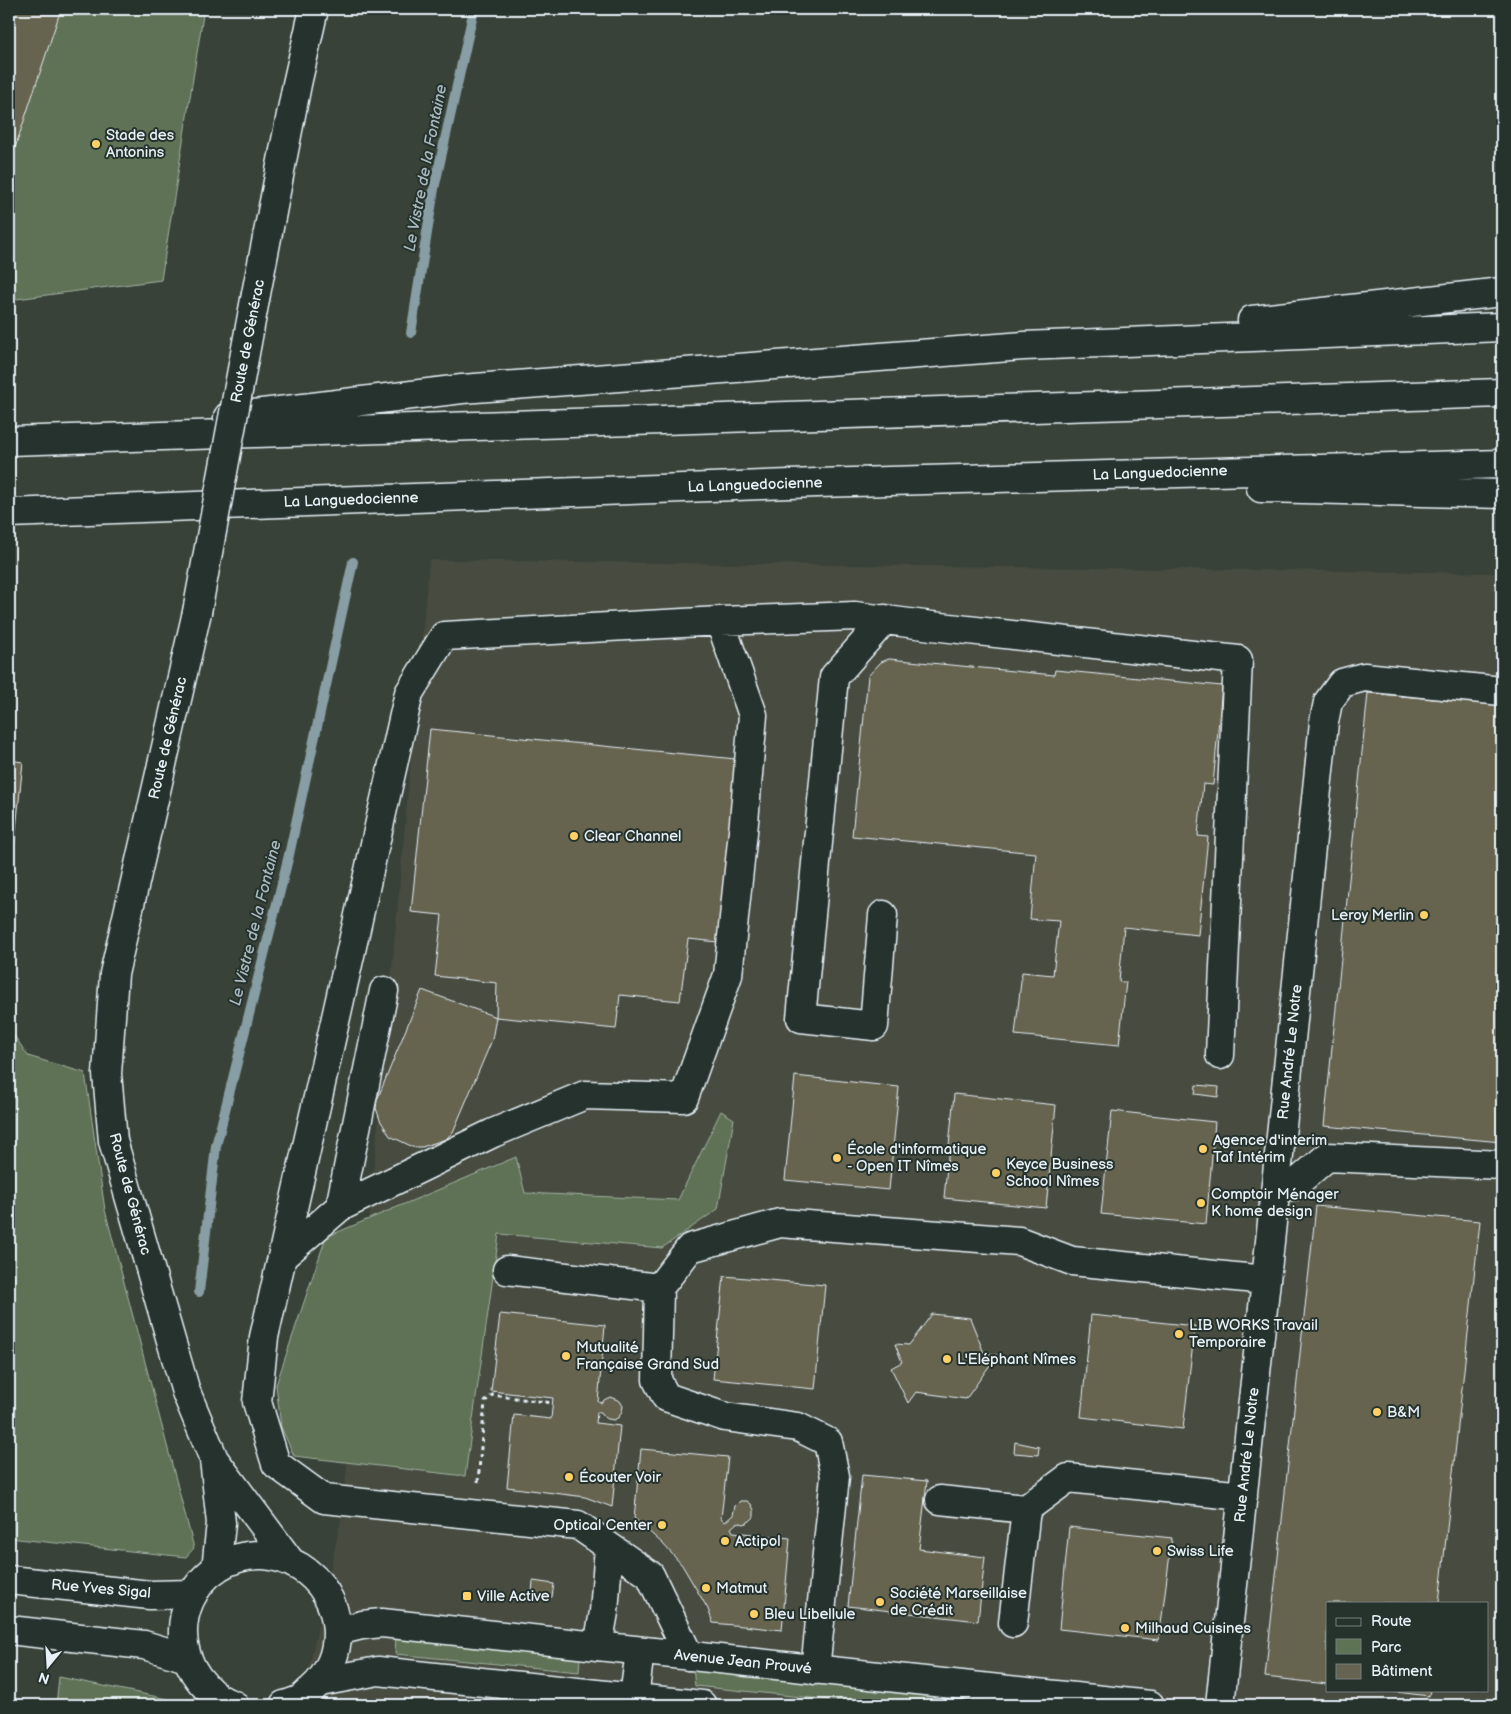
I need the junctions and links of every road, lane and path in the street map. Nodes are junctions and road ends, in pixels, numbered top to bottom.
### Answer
1 (314, 9) edge
2 (1502, 292) edge
3 (1502, 327) edge
4 (1024, 346) junction
5 (1502, 393) edge
6 (68, 438) junction
7 (9, 441) edge
8 (1502, 464) edge
9 (932, 480) junction
10 (1502, 494) edge
11 (9, 513) edge
12 (885, 619) junction
13 (720, 621) junction
14 (1502, 691) edge
15 (883, 915) dead end
16 (384, 991) dead end
17 (1220, 1055) dead end
18 (1502, 1165) edge
19 (1276, 1186) junction
20 (340, 1207) junction
21 (282, 1257) junction
22 (507, 1270) dead end
23 (1266, 1280) junction
24 (658, 1288) junction
25 (553, 1403) dead end
26 (214, 1459) junction
27 (478, 1482) dead end
28 (1243, 1496) junction
29 (940, 1500) dead end
30 (1026, 1509) junction
31 (609, 1547) junction
32 (290, 1561) junction
33 (216, 1569) junction
34 (9, 1580) edge
35 (192, 1594) junction
36 (1013, 1623) dead end
37 (9, 1630) edge
38 (338, 1631) junction
39 (598, 1646) junction
40 (640, 1651) junction
41 (689, 1656) junction
42 (187, 1658) junction
43 (815, 1670) junction
44 (320, 1682) junction
45 (221, 1701) edge
46 (633, 1702) edge
47 (284, 1705) edge
48 (702, 1705) edge
49 (1150, 1705) edge
50 (1220, 1705) edge

1 - 26 main road, Route de Générac, bridge
2 - 4 main road
3 - 4 main road
4 - 6 main road
5 - 6 main road
6 - 7 main road
8 - 9 main road, La Languedocienne
9 - 10 main road
9 - 11 main road, La Languedocienne
12 - 13 main road
12 - 15 main road
12 - 17 main road
13 - 20 main road
13 - 21 main road
14 - 19 main road, Rue André Le Notre
16 - 20 main road
18 - 19 main road
19 - 23 main road, Rue André Le Notre
20 - 21 main road
21 - 31 main road
22 - 24 main road
23 - 24 main road
23 - 28 main road, Rue André Le Notre
24 - 43 main road
25 - 27 path
26 - 32 main road, Route de Générac
26 - 33 main road, Route de Générac
28 - 30 main road
28 - 50 main road, Rue André Le Notre
29 - 30 main road
30 - 36 main road
31 - 39 main road
31 - 41 main road
32 - 33 main road
32 - 38 main road
33 - 35 main road
34 - 35 main road, Rue Yves Sigal
35 - 42 main road
37 - 42 main road
38 - 39 main road, Avenue Jean Prouvé
38 - 44 main road
39 - 40 main road, Avenue Jean Prouvé
40 - 41 main road, Avenue Jean Prouvé
40 - 46 main road
41 - 43 main road, Avenue Jean Prouvé
42 - 45 main road
43 - 49 main road, Avenue Jean Prouvé
44 - 46 main road
44 - 47 main road
46 - 48 main road

